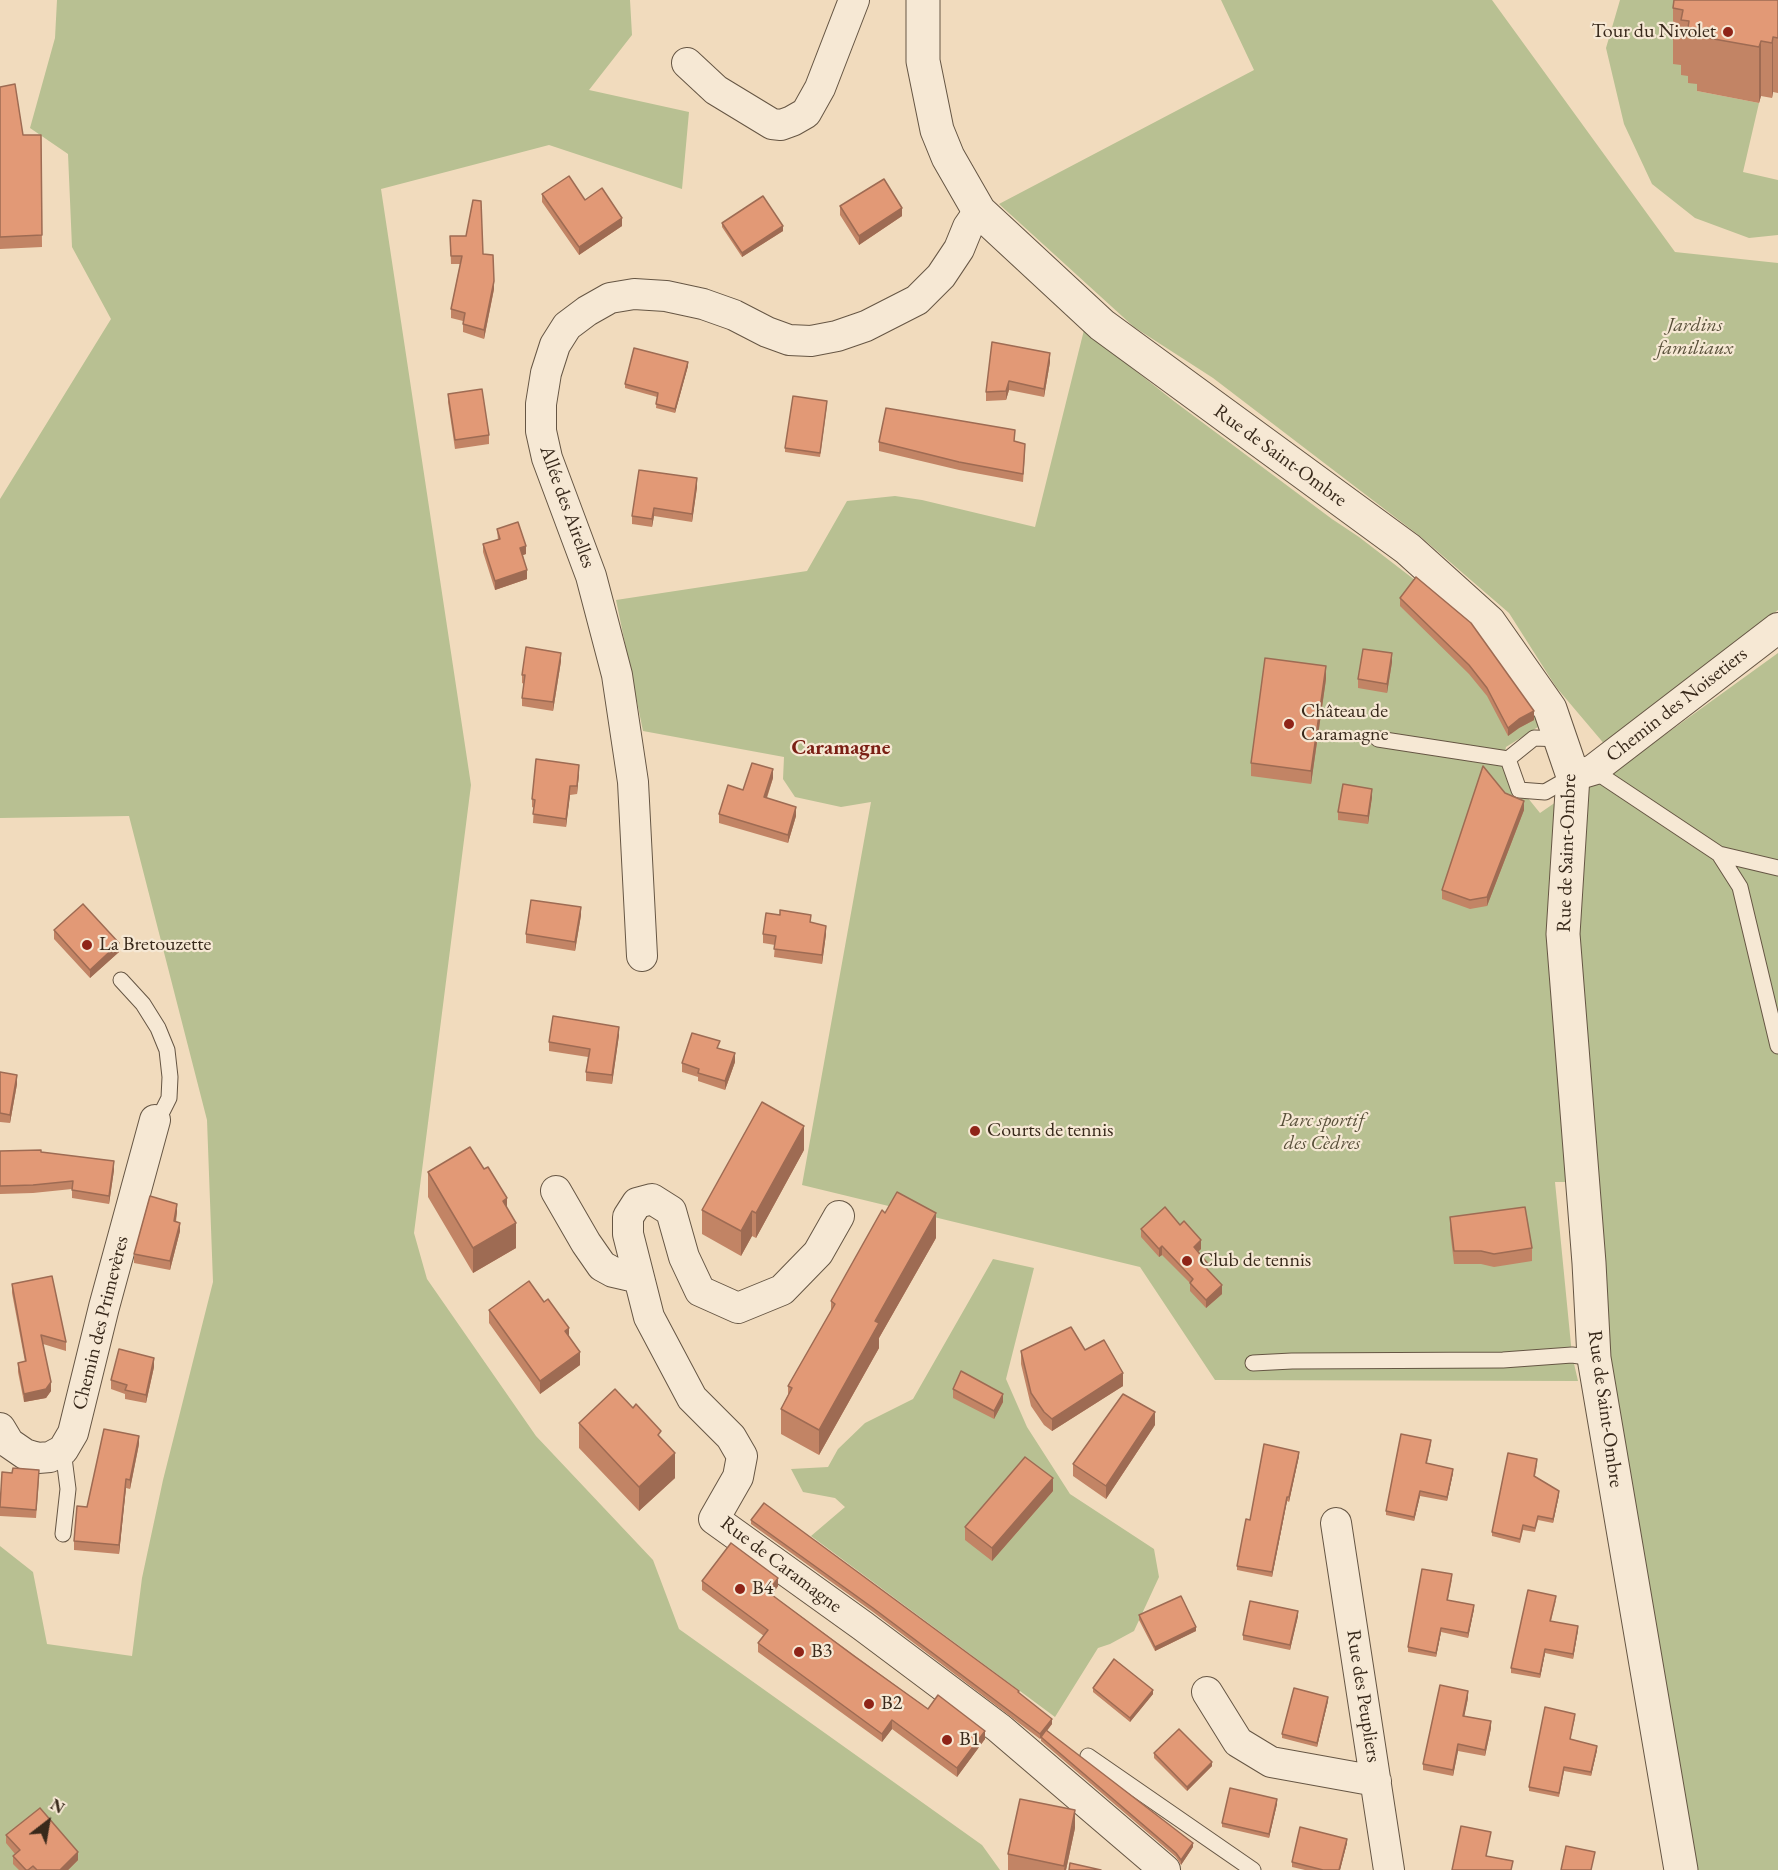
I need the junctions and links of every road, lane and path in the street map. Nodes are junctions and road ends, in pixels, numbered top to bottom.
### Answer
1 (854, 0) edge
2 (923, 0) edge
3 (687, 63) dead end
4 (979, 211) junction
5 (1778, 628) edge
6 (1378, 739) dead end
7 (1562, 739) junction
8 (1508, 759) junction
9 (1583, 773) junction
10 (1719, 854) junction
11 (1778, 868) edge
12 (642, 956) dead end
13 (121, 980) dead end
14 (1778, 1046) edge
15 (155, 1120) joint
16 (556, 1191) dead end
17 (838, 1216) dead end
18 (639, 1278) junction
19 (1594, 1358) junction
20 (1253, 1363) dead end
21 (0, 1428) edge
22 (63, 1450) junction
23 (1336, 1523) dead end
24 (63, 1534) dead end
25 (1207, 1692) dead end
26 (1088, 1756) dead end
27 (1376, 1781) junction
28 (1165, 1870) edge
29 (1253, 1870) edge
30 (1389, 1870) edge
31 (1681, 1870) edge

1 - 3 street
2 - 4 street, Rue de Saint-Ombre
4 - 7 street, Rue de Saint-Ombre
4 - 12 street, Allée des Airelles
5 - 9 street, Chemin des Noisetiers
6 - 8 lane
7 - 8 lane
7 - 9 street, Rue de Saint-Ombre
8 - 9 lane
9 - 10 lane
9 - 19 street, Rue de Saint-Ombre
10 - 11 lane
10 - 14 lane
13 - 15 lane
15 - 22 street, Chemin des Primevères
16 - 18 street
17 - 18 street, Rue de Caramagne
18 - 28 street, Rue de Caramagne
19 - 20 lane
19 - 31 street, Rue de Saint-Ombre
21 - 22 street
22 - 24 lane
23 - 27 street, Rue des Peupliers
25 - 27 street
26 - 29 lane
27 - 30 street, Rue des Peupliers

